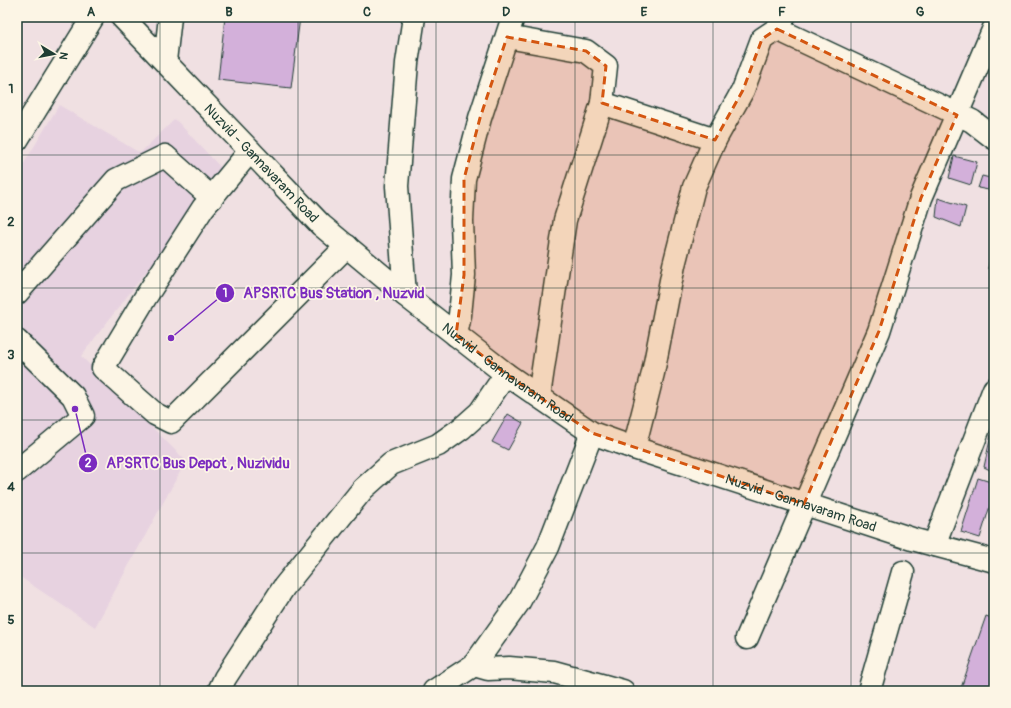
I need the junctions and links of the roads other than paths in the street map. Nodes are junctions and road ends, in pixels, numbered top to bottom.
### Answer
1 (93, 17) edge
2 (122, 17) edge
3 (170, 17) edge
4 (414, 17) edge
5 (780, 23) edge
6 (510, 27) edge
7 (994, 28) edge
8 (165, 61) junction
9 (602, 104) junction
10 (957, 115) junction
11 (994, 138) edge
12 (17, 140) edge
13 (715, 140) junction
14 (250, 151) junction
15 (212, 198) junction
16 (347, 246) junction
17 (17, 293) edge
18 (405, 295) junction
19 (456, 335) junction
20 (17, 341) edge
21 (506, 374) junction
22 (994, 389) edge
23 (539, 396) junction
24 (592, 433) junction
25 (634, 448) junction
26 (17, 471) edge
27 (804, 504) junction
28 (934, 545) junction
29 (994, 561) edge
30 (903, 572) dead end
31 (747, 638) dead end
32 (474, 665) junction
33 (219, 691) edge
34 (434, 691) edge
35 (623, 691) edge
36 (869, 691) edge

1 - 12 street
2 - 8 street, Nuzvid - Gannavaram Road
3 - 8 street
4 - 18 street
5 - 10 street
5 - 13 street
6 - 9 street
6 - 19 street
7 - 10 street
8 - 14 street, Nuzvid - Gannavaram Road
9 - 13 street
9 - 23 street
10 - 11 street
10 - 27 street
13 - 25 street
14 - 15 street
14 - 16 street, Nuzvid - Gannavaram Road
15 - 16 street
15 - 17 street
16 - 18 street, Nuzvid - Gannavaram Road
18 - 19 street, Nuzvid - Gannavaram Road
19 - 21 street, Nuzvid - Gannavaram Road
20 - 26 street
21 - 23 street, Nuzvid - Gannavaram Road
21 - 33 street
22 - 28 street
23 - 24 street, Nuzvid - Gannavaram Road
24 - 25 street, Nuzvid - Gannavaram Road
24 - 32 street
25 - 27 street, Nuzvid - Gannavaram Road
27 - 28 street, Nuzvid - Gannavaram Road
27 - 31 street
28 - 29 street, Nuzvid - Gannavaram Road
30 - 36 street
32 - 34 street
32 - 35 street

